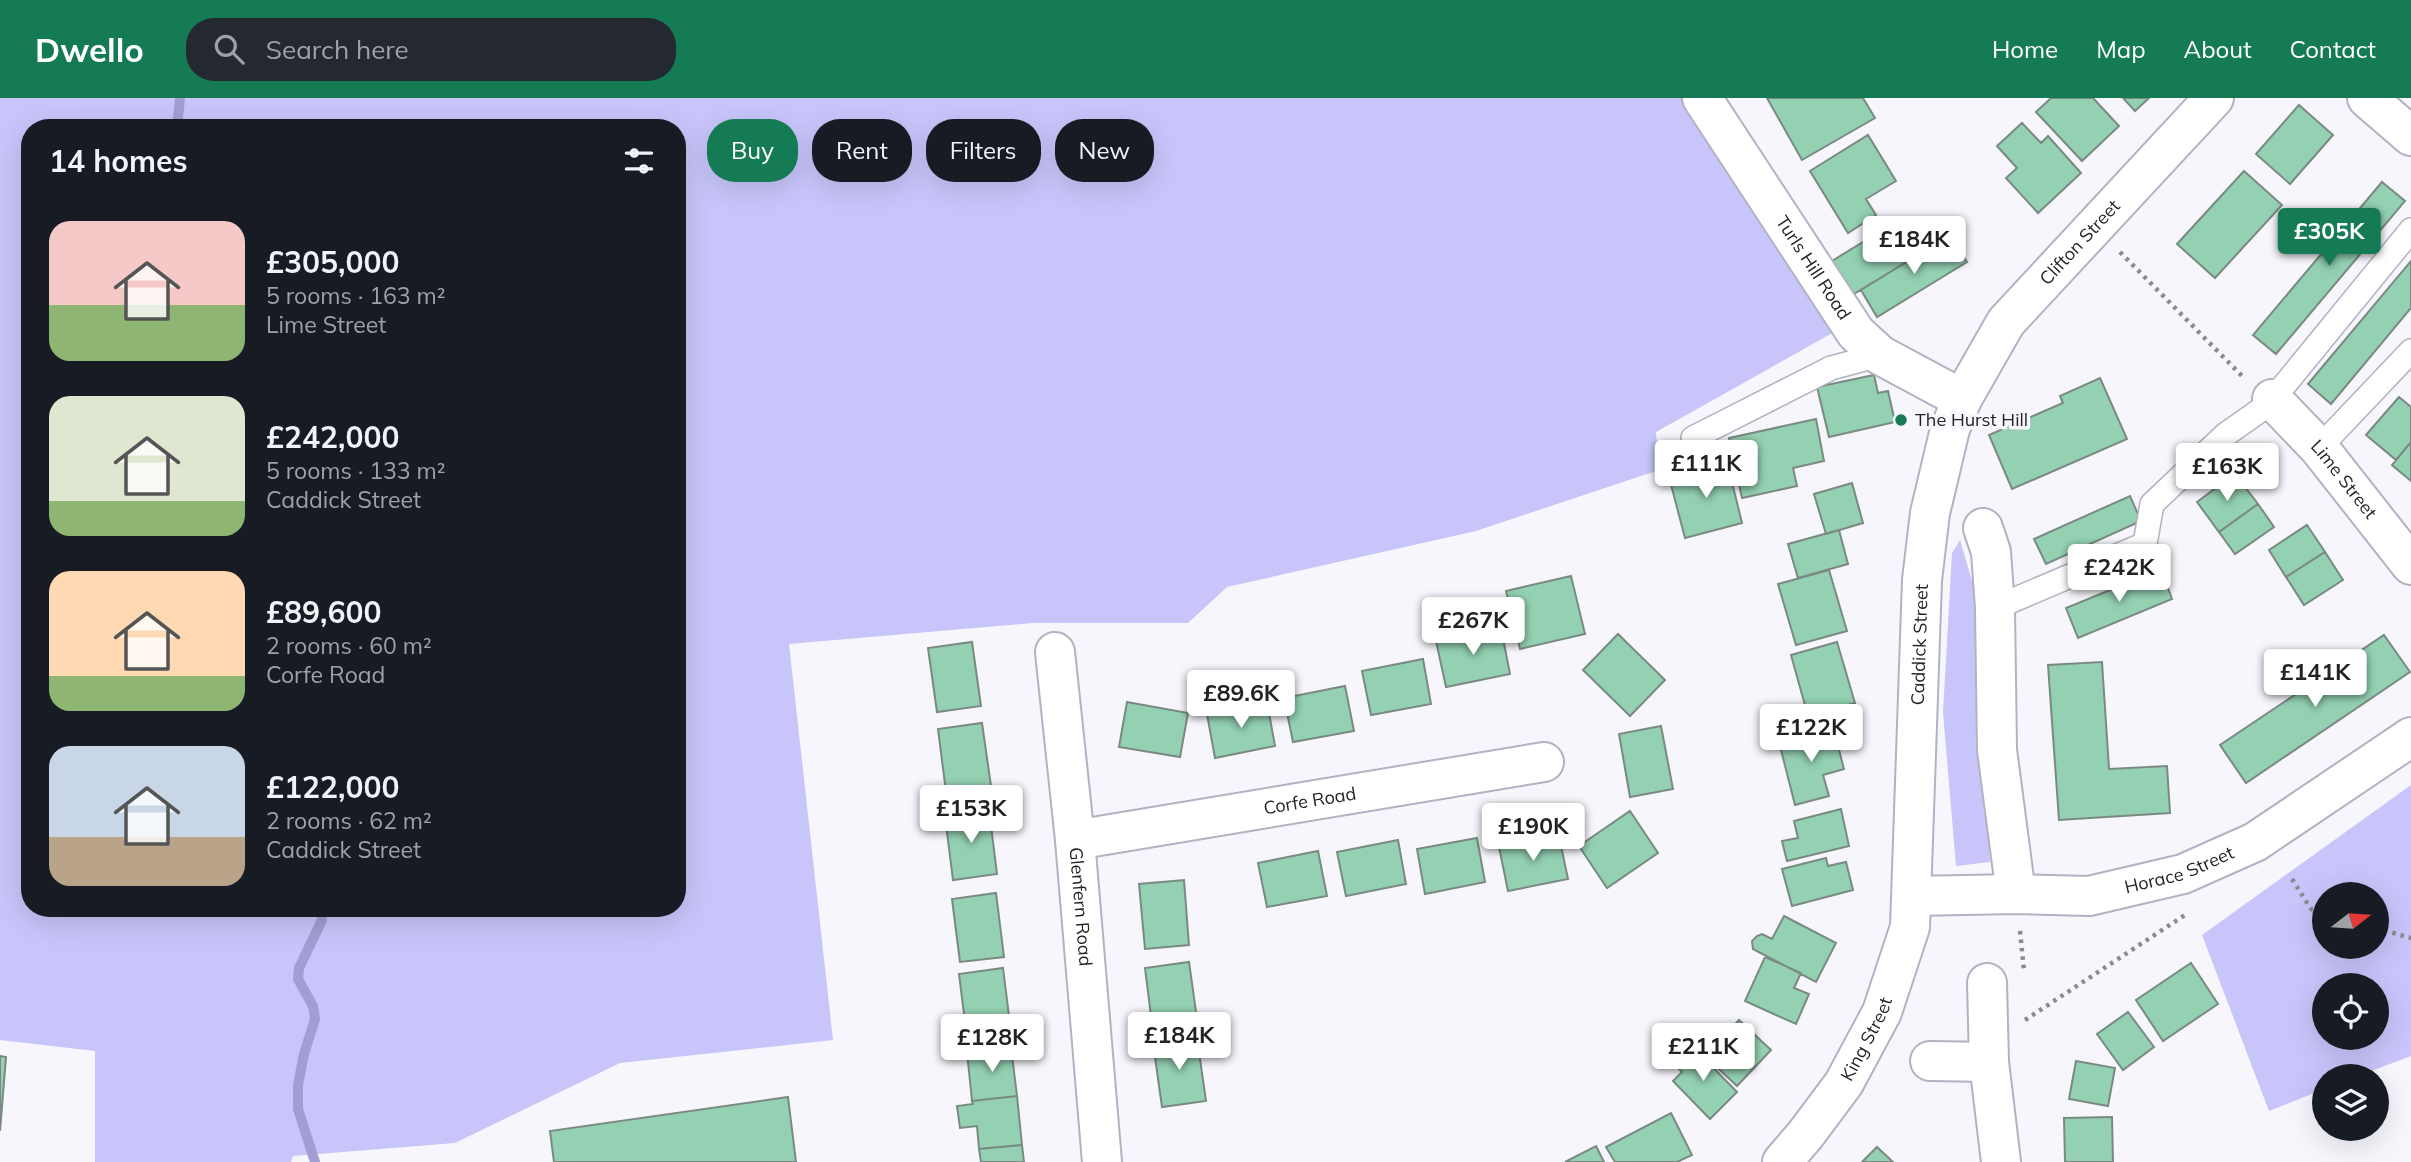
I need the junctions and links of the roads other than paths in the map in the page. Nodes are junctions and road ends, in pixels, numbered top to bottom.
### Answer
1 (1702, 98) edge
2 (2214, 98) edge
3 (2367, 98) edge
4 (2411, 136) edge
5 (2411, 230) edge
6 (2411, 351) edge
7 (1880, 355) junction
8 (1962, 399) junction
9 (2270, 401) junction
10 (1693, 438) dead end
11 (2319, 448) junction
12 (1983, 528) dead end
13 (2411, 565) edge
14 (1995, 608) junction
15 (1055, 652) dead end
16 (2411, 737) edge
17 (1544, 761) dead end
18 (1074, 840) junction
19 (2017, 894) junction
20 (1912, 896) junction
21 (1987, 983) dead end
22 (1989, 1055) junction
23 (1930, 1061) dead end
24 (1102, 1162) edge
25 (1782, 1162) edge
26 (2001, 1162) edge

1 - 7 street, Turls Hill Road
2 - 8 street, Clifton Street
3 - 4 street
5 - 9 lane
6 - 11 lane
7 - 8 street, Turls Hill Road
7 - 10 lane
8 - 20 street, Caddick Street
9 - 11 street, Lime Street
9 - 14 lane
11 - 13 street, Lime Street
12 - 14 street
14 - 19 street
15 - 18 street, Glenfern Road
16 - 19 street, Horace Street
17 - 18 street, Corfe Road
18 - 24 street, Glenfern Road
19 - 20 street, Horace Street
20 - 25 street, King Street
21 - 22 street
22 - 23 street
22 - 26 street

